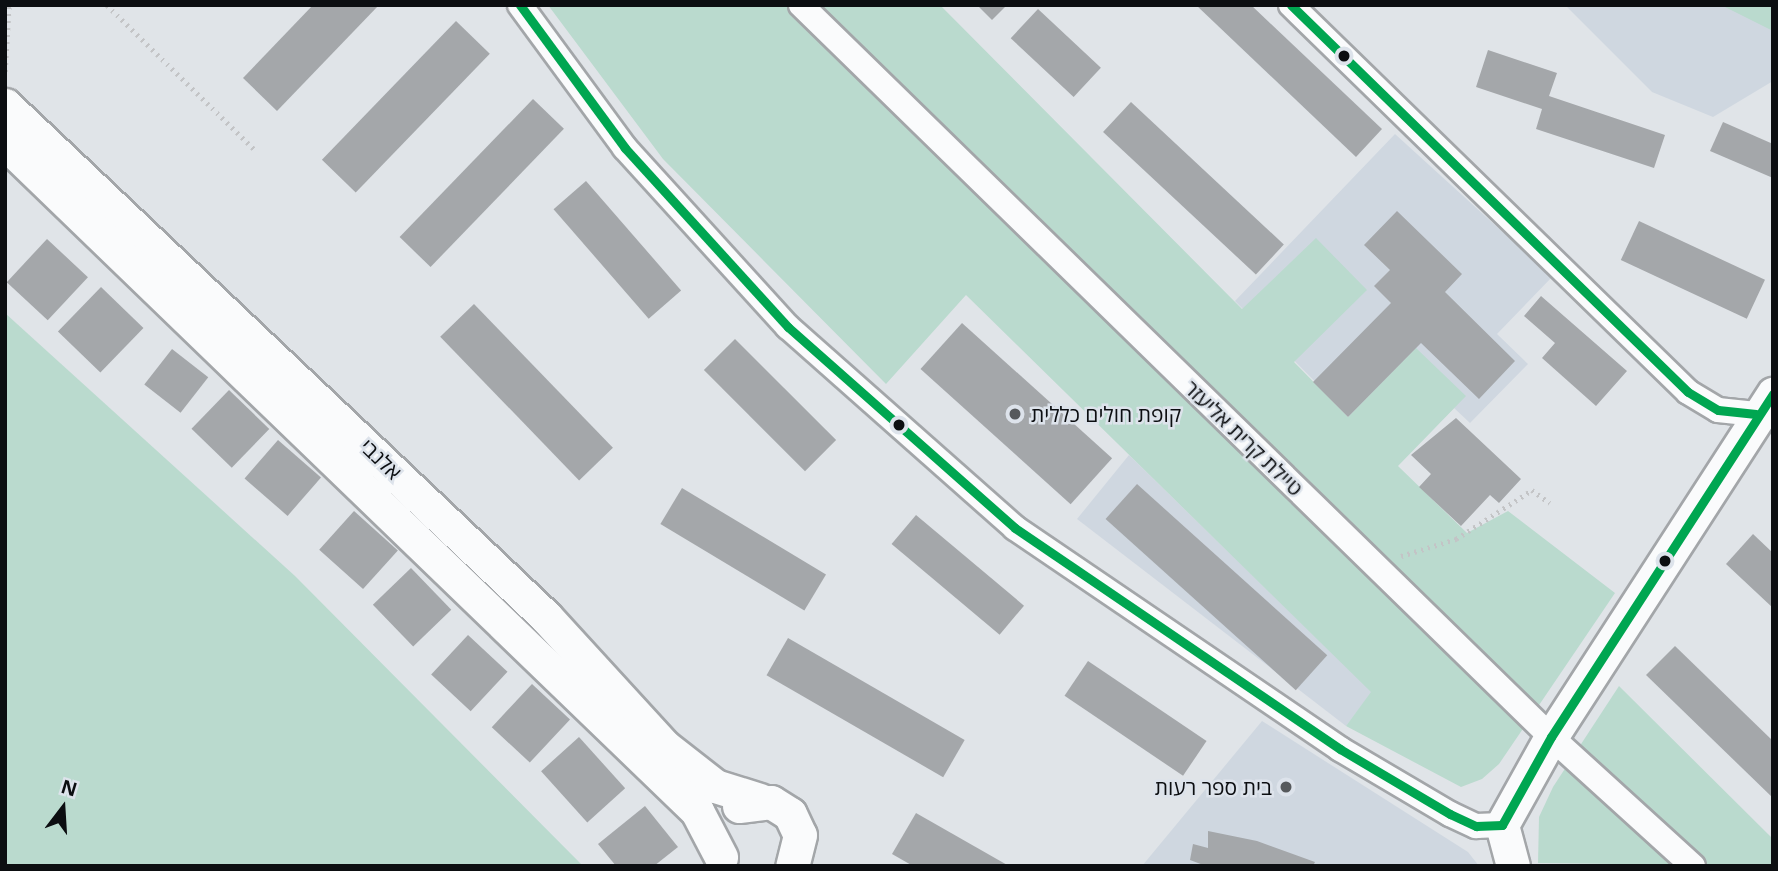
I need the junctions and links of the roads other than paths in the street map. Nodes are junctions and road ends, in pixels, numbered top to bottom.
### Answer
1 (520, 5) edge
2 (801, 5) edge
3 (1291, 5) edge
4 (5, 105) edge
5 (5, 143) edge
6 (1765, 404) edge
7 (1551, 737) junction
8 (760, 800) junction
9 (1502, 825) junction
10 (798, 859) edge
11 (724, 861) edge
12 (1513, 866) edge
13 (1693, 866) edge

1 - 9 street
2 - 7 street, טיילת קרית אליעזר
3 - 6 street
4 - 8 street, אלנבי
5 - 11 street, אלנבי
6 - 7 street
7 - 9 street
7 - 13 street, טיילת קרית אליעזר
8 - 10 street, אלנבי
8 - 11 street
9 - 12 street

